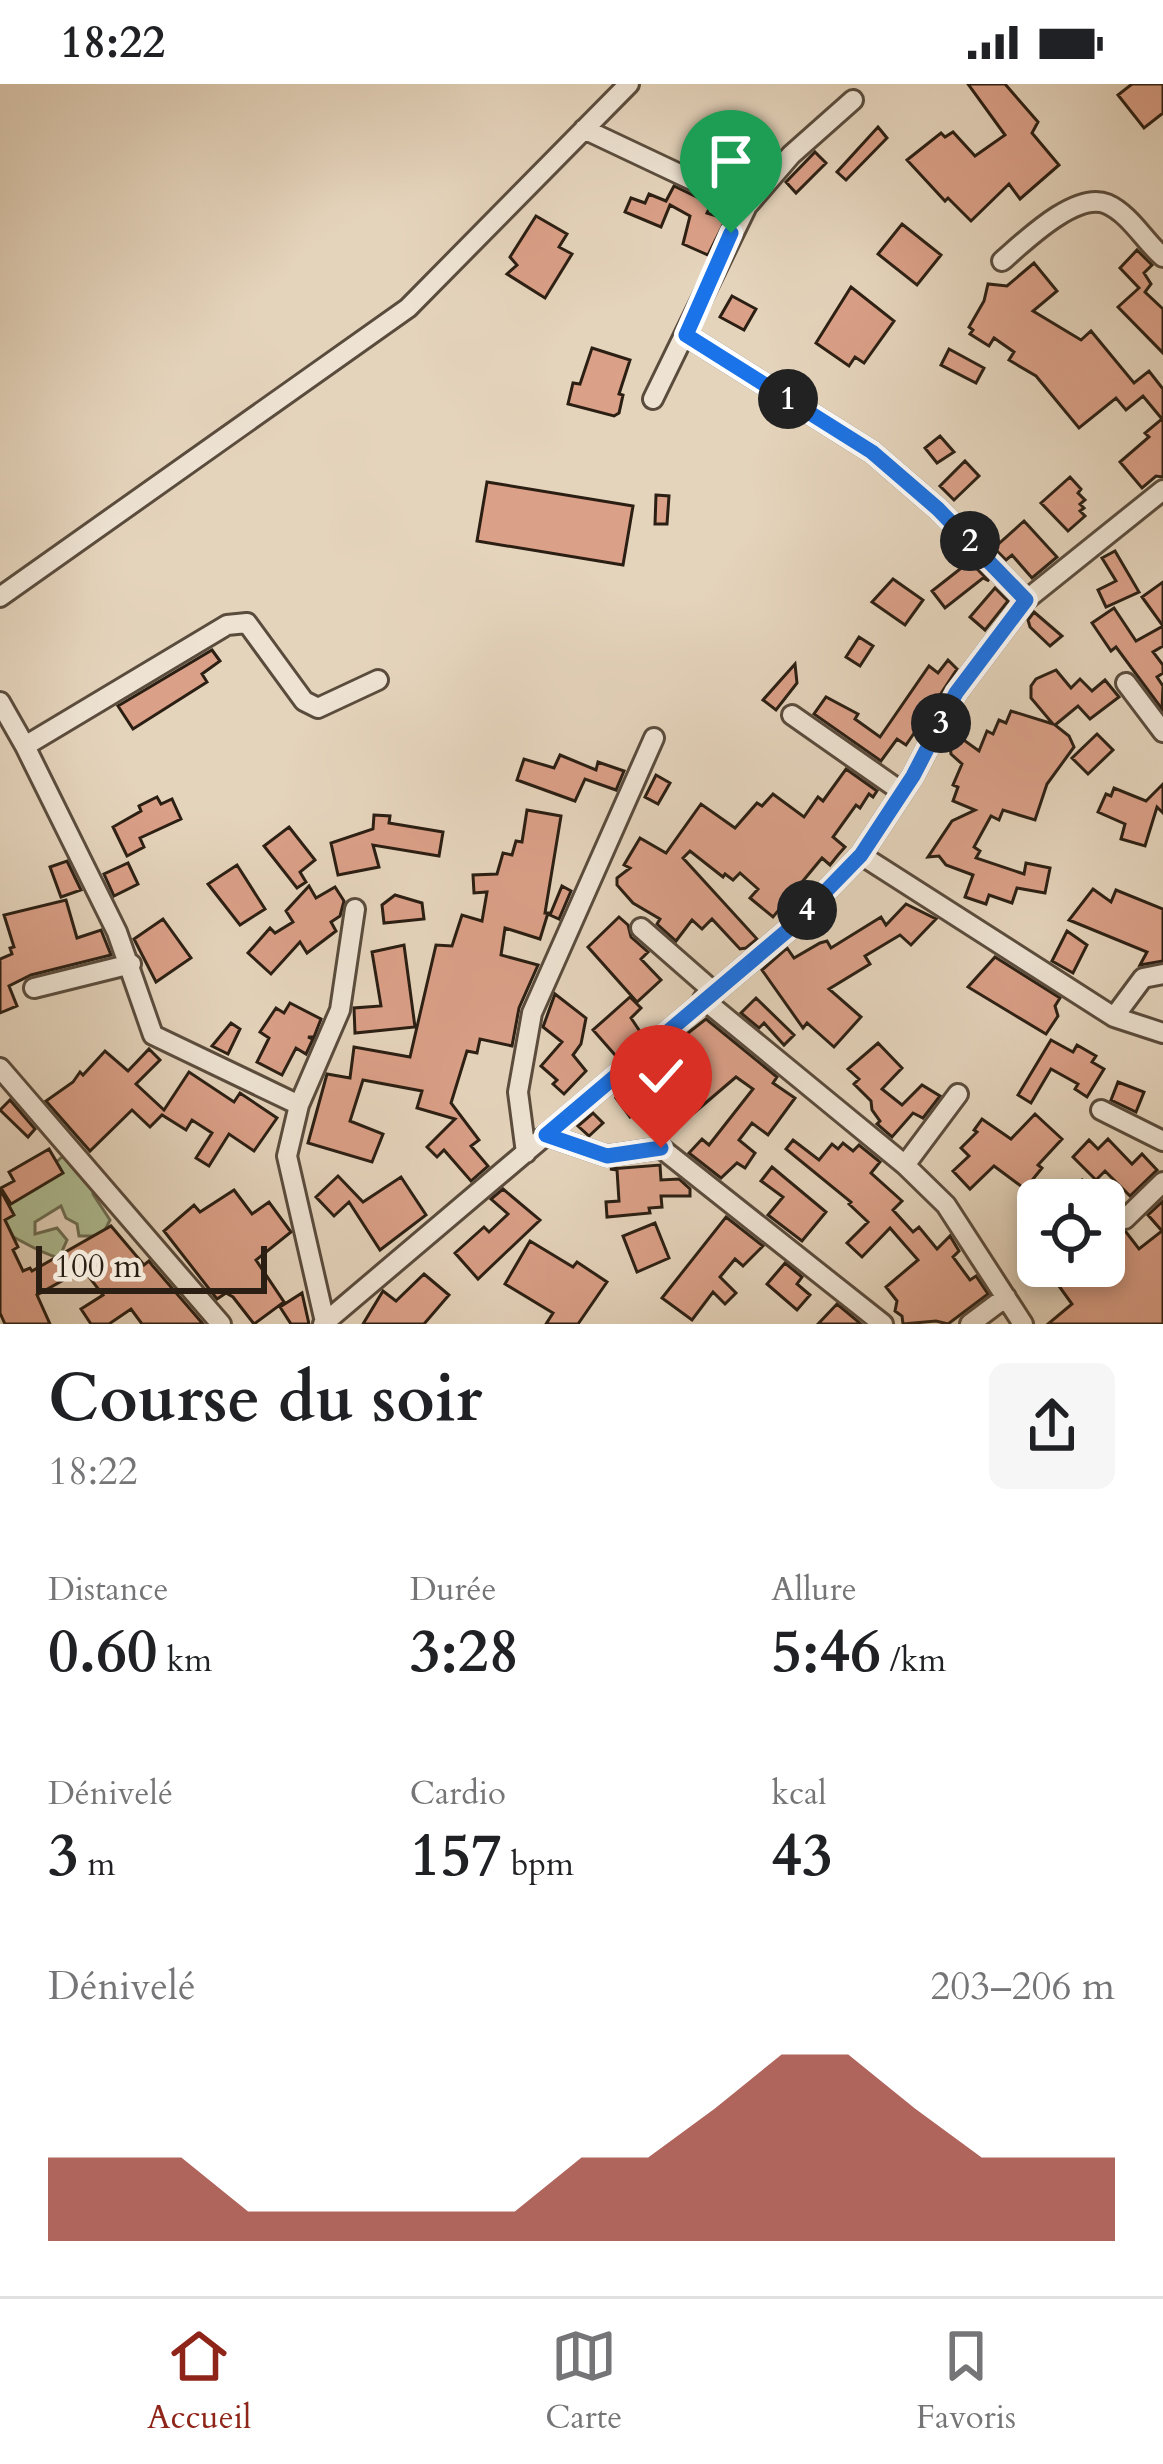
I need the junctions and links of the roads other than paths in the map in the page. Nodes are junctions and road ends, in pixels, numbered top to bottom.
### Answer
1 (628, 84) edge
2 (853, 100) dead end
3 (584, 129) junction
4 (747, 206) junction
5 (1163, 257) edge
6 (1002, 260) dead end
7 (686, 335) junction
8 (653, 400) dead end
9 (1163, 490) edge
10 (0, 597) edge
11 (1026, 600) junction
12 (378, 680) dead end
13 (1126, 683) dead end
14 (0, 702) edge
15 (792, 715) dead end
16 (1163, 732) edge
17 (654, 738) dead end
18 (25, 746) junction
19 (902, 792) junction
20 (861, 855) junction
21 (355, 909) dead end
22 (641, 928) dead end
23 (131, 964) junction
24 (1163, 974) edge
25 (34, 988) dead end
26 (708, 995) junction
27 (1114, 1017) junction
28 (1163, 1034) edge
29 (0, 1068) edge
30 (958, 1094) dead end
31 (299, 1105) junction
32 (1101, 1110) dead end
33 (546, 1135) junction
34 (1163, 1142) edge
35 (526, 1153) junction
36 (905, 1165) junction
37 (1163, 1182) edge
38 (1125, 1219) dead end
39 (1006, 1297) junction
40 (324, 1323) edge
41 (221, 1324) edge
42 (883, 1324) edge
43 (970, 1324) edge
44 (1023, 1324) edge

1 - 3 street
2 - 4 street
3 - 4 street
3 - 10 street
4 - 7 street
5 - 6 street
7 - 8 street
7 - 11 street
9 - 11 street
11 - 19 street
12 - 18 street
13 - 16 street
14 - 18 street
15 - 19 street
17 - 35 street
18 - 23 street
19 - 20 street
20 - 26 street
20 - 27 street
21 - 31 street
22 - 26 street
23 - 25 street
23 - 31 street
24 - 27 street
26 - 33 street
26 - 36 street
27 - 28 street
29 - 41 street
30 - 36 street
31 - 40 street
32 - 34 street
33 - 35 street
33 - 42 street
35 - 40 street
36 - 39 street
37 - 38 street
39 - 43 street
39 - 44 street

